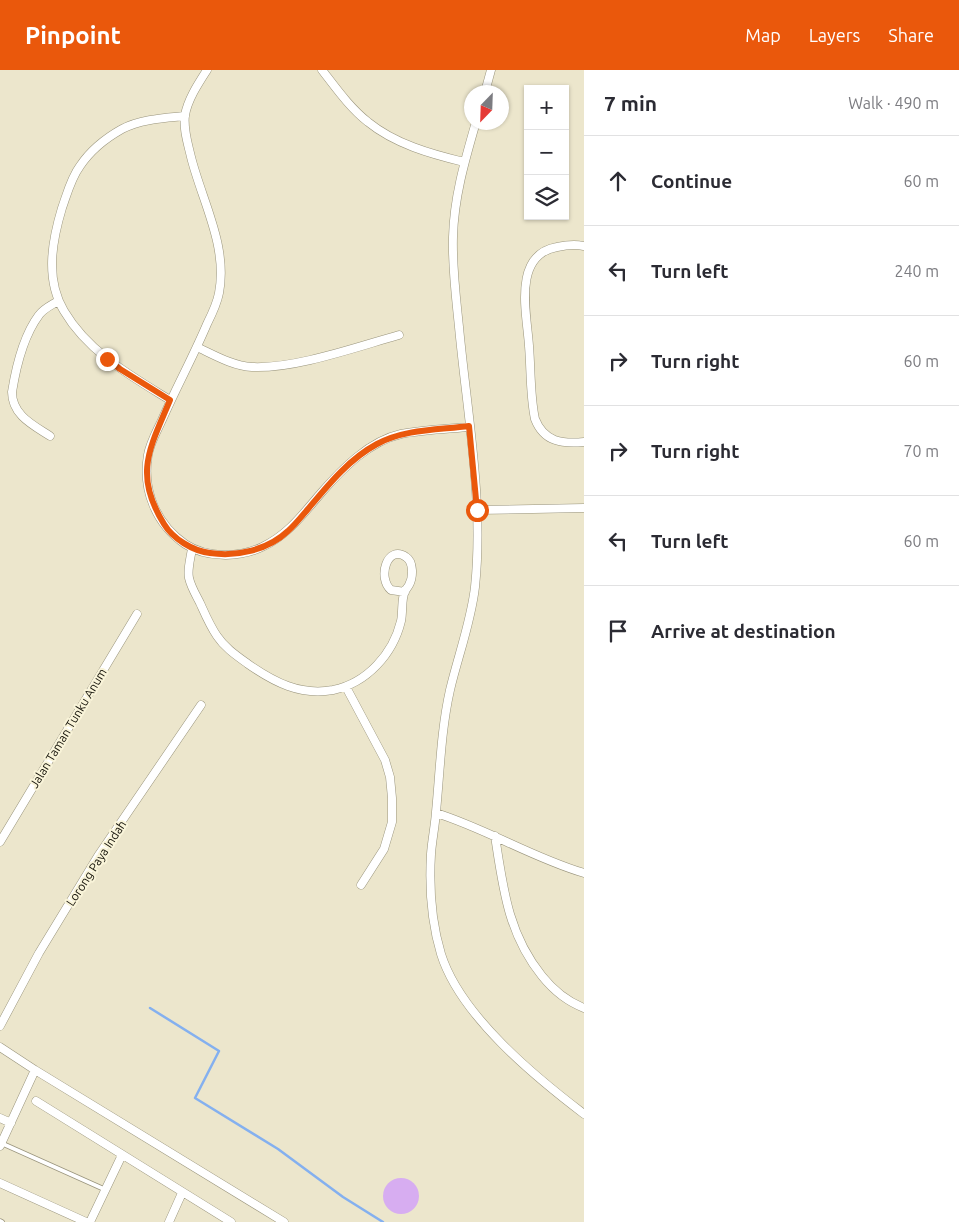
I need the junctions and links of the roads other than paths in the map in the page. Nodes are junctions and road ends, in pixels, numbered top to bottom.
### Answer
1 (207, 70) edge
2 (322, 70) edge
3 (491, 70) edge
4 (487, 85) edge
5 (185, 116) junction
6 (474, 130) edge
7 (464, 162) junction
8 (584, 246) edge
9 (58, 301) junction
10 (399, 335) dead end
11 (197, 347) junction
12 (170, 400) junction
13 (469, 426) junction
14 (50, 436) dead end
15 (584, 442) edge
16 (584, 508) edge
17 (477, 510) junction
18 (192, 548) junction
19 (404, 592) junction
20 (137, 614) dead end
21 (346, 687) junction
22 (201, 705) dead end
23 (436, 813) junction
24 (495, 836) junction
25 (0, 842) edge
26 (584, 873) edge
27 (361, 885) dead end
28 (584, 1008) edge
29 (0, 1026) edge
30 (0, 1047) edge
31 (35, 1070) junction
32 (36, 1101) dead end
33 (584, 1114) edge
34 (0, 1118) edge
35 (10, 1123) junction
36 (1, 1145) edge
37 (122, 1155) junction
38 (0, 1182) edge
39 (106, 1190) junction
40 (182, 1193) junction
41 (86, 1222) edge
42 (90, 1222) edge
43 (169, 1222) edge
44 (231, 1222) edge
45 (284, 1222) edge

1 - 5 street
2 - 7 street
3 - 4 street
5 - 9 street
5 - 11 street
6 - 7 street
7 - 13 street
8 - 15 street
9 - 12 street
9 - 14 street
10 - 11 street
11 - 12 street
12 - 18 street
13 - 17 street
13 - 18 street
16 - 17 street
17 - 23 street
18 - 21 street
19 - 19 street
19 - 21 street
20 - 25 street, Jalan Taman Tunku Anum
21 - 27 street
22 - 29 street, Lorong Paya Indah
23 - 24 street
23 - 33 street
24 - 26 street
24 - 28 street
30 - 31 street
31 - 35 street
31 - 45 street
32 - 37 street
34 - 35 street
35 - 36 street
36 - 39 lane
37 - 39 street
37 - 40 street
38 - 41 street
39 - 42 street
40 - 43 street
40 - 44 street

